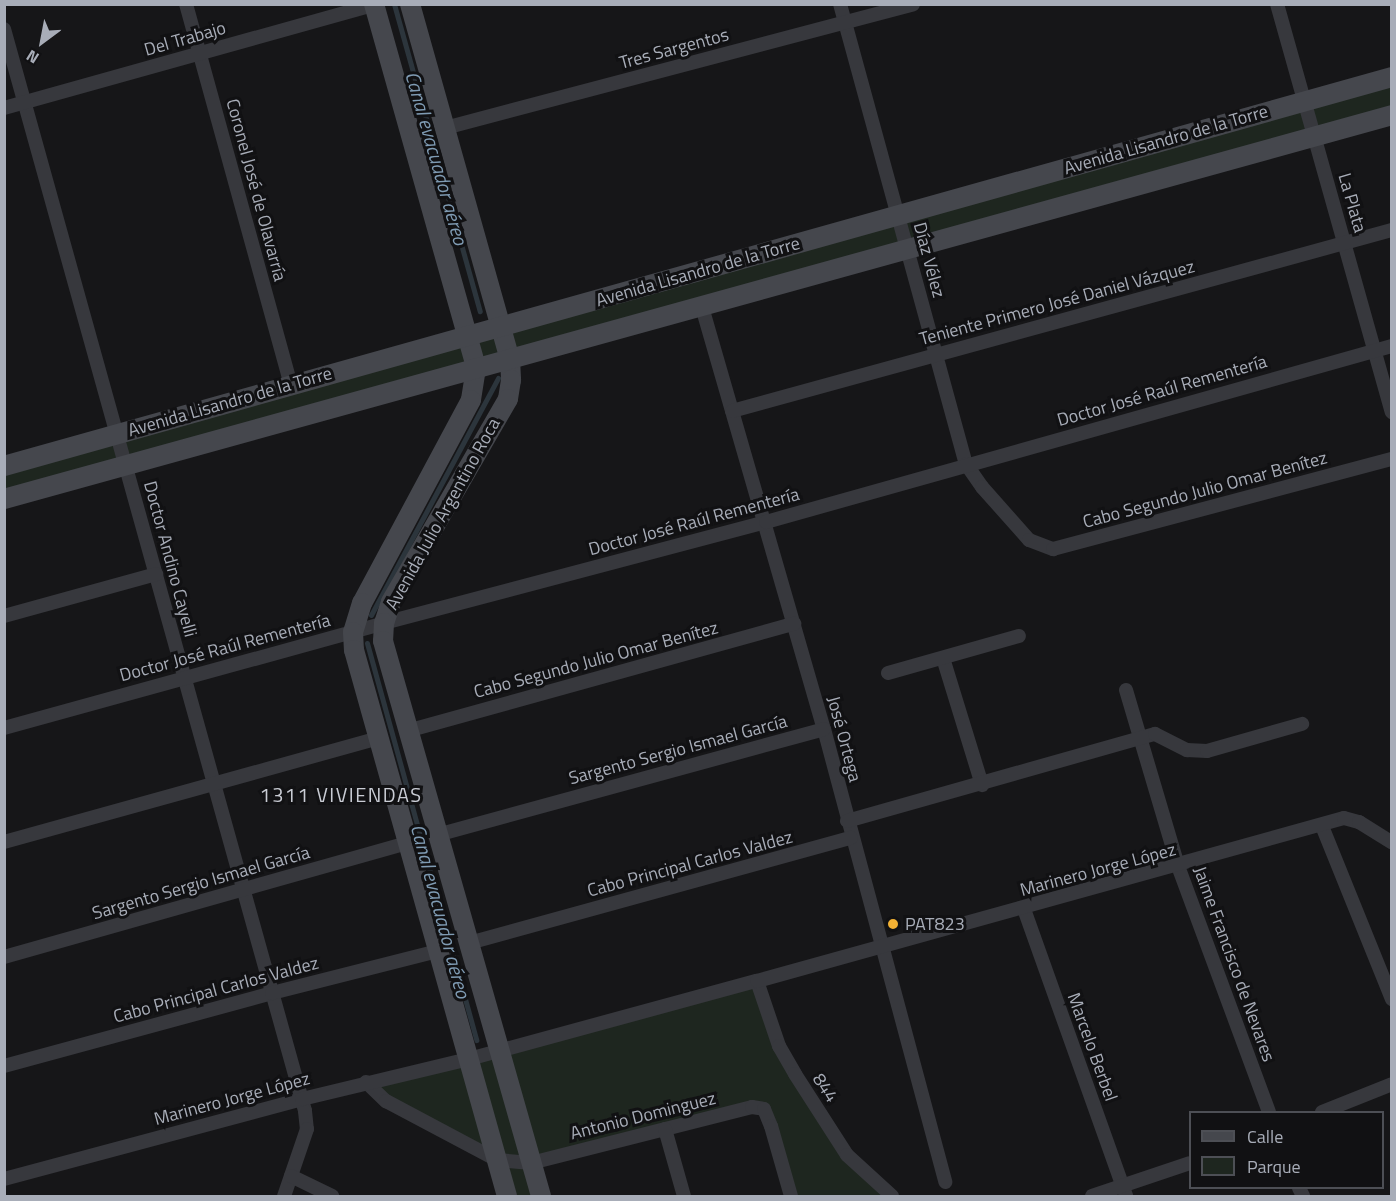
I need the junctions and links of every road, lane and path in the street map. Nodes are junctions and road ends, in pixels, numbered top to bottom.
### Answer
1 (186, 4) edge
2 (410, 4) edge
3 (840, 4) edge
4 (913, 4) edge
5 (1277, 4) edge
6 (374, 5) edge
7 (846, 23) junction
8 (4, 29) edge
9 (199, 54) junction
10 (1392, 77) edge
11 (1305, 102) junction
12 (25, 103) junction
13 (4, 108) edge
14 (1392, 115) edge
15 (445, 128) junction
16 (1314, 136) junction
17 (898, 215) junction
18 (1392, 230) edge
19 (1344, 243) junction
20 (907, 249) junction
21 (702, 308) junction
22 (501, 327) junction
23 (467, 336) junction
24 (1392, 346) edge
25 (1374, 351) junction
26 (936, 355) junction
27 (510, 359) junction
28 (476, 369) junction
29 (291, 386) junction
30 (732, 411) junction
31 (1392, 412) edge
32 (117, 434) junction
33 (1392, 459) edge
34 (966, 464) junction
35 (126, 465) junction
36 (4, 466) edge
37 (4, 499) edge
38 (766, 522) junction
39 (1029, 540) joint
40 (156, 574) junction
41 (4, 616) edge
42 (384, 623) junction
43 (794, 624) junction
44 (353, 632) junction
45 (1019, 636) dead end
46 (943, 658) junction
47 (888, 673) dead end
48 (185, 678) junction
49 (1126, 690) dead end
50 (1302, 724) dead end
51 (4, 728) edge
52 (824, 729) junction
53 (407, 731) junction
54 (378, 738) junction
55 (1140, 739) junction
56 (214, 784) junction
57 (982, 785) junction
58 (847, 821) junction
59 (1322, 826) junction
60 (437, 835) junction
61 (851, 838) junction
62 (4, 842) edge
63 (408, 843) junction
64 (1392, 843) edge
65 (1178, 866) junction
66 (243, 890) junction
67 (1024, 909) junction
68 (468, 943) junction
69 (882, 945) junction
70 (438, 951) junction
71 (4, 957) edge
72 (756, 981) junction
73 (272, 993) junction
74 (1392, 999) edge
75 (498, 1050) junction
76 (470, 1059) junction
77 (4, 1066) edge
78 (366, 1082) junction
79 (1392, 1083) edge
80 (302, 1098) junction
81 (1268, 1111) edge
82 (1327, 1111) edge
83 (665, 1129) junction
84 (497, 1160) junction
85 (531, 1163) junction
86 (1189, 1164) edge
87 (291, 1176) junction
88 (4, 1179) edge
89 (945, 1182) dead end
90 (1124, 1192) edge
91 (284, 1197) edge
92 (332, 1197) edge
93 (507, 1197) edge
94 (541, 1197) edge
95 (684, 1197) edge
96 (791, 1197) edge
97 (892, 1197) edge
98 (1092, 1197) edge

1 - 9 street, Coronel José de Olavarría
2 - 15 main road, Avenida Julio Argentino Roca
3 - 7 street, Díaz Vélez
4 - 7 street, Tres Sargentos
5 - 11 street, La Plata
6 - 9 street, Del Trabajo
6 - 23 main road, Avenida Julio Argentino Roca
7 - 15 street, Tres Sargentos
7 - 17 street, Díaz Vélez
8 - 12 street, Doctor Andino Cayelli
9 - 12 street, Del Trabajo
9 - 29 street, Coronel José de Olavarría
10 - 11 main road, Avenida Lisandro de la Torre
11 - 16 street, La Plata
11 - 17 main road, Avenida Lisandro de la Torre
12 - 13 street, Del Trabajo
12 - 32 street, Doctor Andino Cayelli
14 - 16 main road, Avenida Lisandro de la Torre
15 - 22 main road, Avenida Julio Argentino Roca
16 - 19 street, La Plata
16 - 20 main road, Avenida Lisandro de la Torre
17 - 20 street, Díaz Vélez
17 - 22 main road, Avenida Lisandro de la Torre
18 - 19 street, Teniente Primero José Daniel Vázquez
19 - 25 street, La Plata
19 - 26 street, Teniente Primero José Daniel Vázquez
20 - 21 main road, Avenida Lisandro de la Torre
20 - 26 street, Díaz Vélez
21 - 27 main road, Avenida Lisandro de la Torre
21 - 30 street, José Ortega
22 - 23 main road, Avenida Lisandro de la Torre
22 - 27 main road, Avenida Julio Argentino Roca
23 - 28 main road, Avenida Julio Argentino Roca
23 - 29 main road, Avenida Lisandro de la Torre
24 - 25 street, Doctor José Raúl Rementería
25 - 31 street, La Plata
25 - 34 street, Doctor José Raúl Rementería
26 - 30 street, Teniente Primero José Daniel Vázquez
26 - 34 street, Díaz Vélez
27 - 28 main road, Avenida Lisandro de la Torre
27 - 42 main road, Avenida Julio Argentino Roca
28 - 35 main road, Avenida Lisandro de la Torre
28 - 44 main road, Avenida Julio Argentino Roca
29 - 32 main road, Avenida Lisandro de la Torre
30 - 38 street, José Ortega
32 - 35 street, Doctor Andino Cayelli
32 - 36 main road, Avenida Lisandro de la Torre
33 - 39 street, Cabo Segundo Julio Omar Benítez
34 - 38 street, Doctor José Raúl Rementería
34 - 39 street, Díaz Vélez
35 - 37 main road, Avenida Lisandro de la Torre
35 - 40 street, Doctor Andino Cayelli
38 - 42 street, Doctor José Raúl Rementería
38 - 43 street, José Ortega
40 - 41 street
40 - 48 street, Doctor Andino Cayelli
42 - 44 street, Doctor José Raúl Rementería
42 - 53 main road, Avenida Julio Argentino Roca
43 - 52 street, José Ortega
43 - 53 street, Cabo Segundo Julio Omar Benítez
44 - 48 street, Doctor José Raúl Rementería
44 - 54 main road, Avenida Julio Argentino Roca
45 - 46 street
46 - 47 street
46 - 57 street
48 - 51 street, Doctor José Raúl Rementería
48 - 56 street, Doctor Andino Cayelli
49 - 55 street, Jaime Francisco de Nevares
50 - 55 street
52 - 58 street, José Ortega
52 - 60 street, Sargento Sergio Ismael García
53 - 60 main road, Avenida Julio Argentino Roca
54 - 56 street
54 - 63 main road, Avenida Julio Argentino Roca
55 - 57 street
55 - 65 street, Jaime Francisco de Nevares
56 - 62 street
56 - 66 street, Doctor Andino Cayelli
57 - 58 street
58 - 61 street, José Ortega
59 - 64 street, Marinero Jorge López
59 - 65 street, Marinero Jorge López
59 - 74 street
60 - 68 main road, Avenida Julio Argentino Roca
61 - 68 street, Cabo Principal Carlos Valdez
61 - 69 street, José Ortega
63 - 66 street, Sargento Sergio Ismael García
63 - 70 main road, Avenida Julio Argentino Roca
65 - 67 street, Marinero Jorge López
65 - 81 street, Jaime Francisco de Nevares
66 - 71 street, Sargento Sergio Ismael García
66 - 73 street, Doctor Andino Cayelli
67 - 69 street, Marinero Jorge López
67 - 90 street, Marcelo Berbel
68 - 75 main road, Avenida Julio Argentino Roca
69 - 72 street, Marinero Jorge López
69 - 89 street, José Ortega
70 - 73 street, Cabo Principal Carlos Valdez
70 - 76 main road, Avenida Julio Argentino Roca
72 - 75 street, Marinero Jorge López
72 - 97 street, 844
73 - 77 street, Cabo Principal Carlos Valdez
73 - 80 street, Doctor Andino Cayelli
75 - 76 street, Marinero Jorge López
75 - 85 main road, Avenida Julio Argentino Roca
76 - 78 street, Marinero Jorge López
76 - 84 main road, Avenida Julio Argentino Roca
78 - 80 street, Marinero Jorge López
78 - 84 street
79 - 82 street
80 - 87 street, Doctor Andino Cayelli
80 - 88 street, Marinero Jorge López
83 - 85 street, Antonio Dominguez
83 - 95 street
83 - 96 street, Antonio Dominguez
84 - 85 street, Antonio Dominguez
84 - 93 main road, Avenida Julio Argentino Roca
85 - 94 main road, Avenida Julio Argentino Roca
86 - 90 street
87 - 91 street, Doctor Andino Cayelli
87 - 92 street
90 - 98 street

